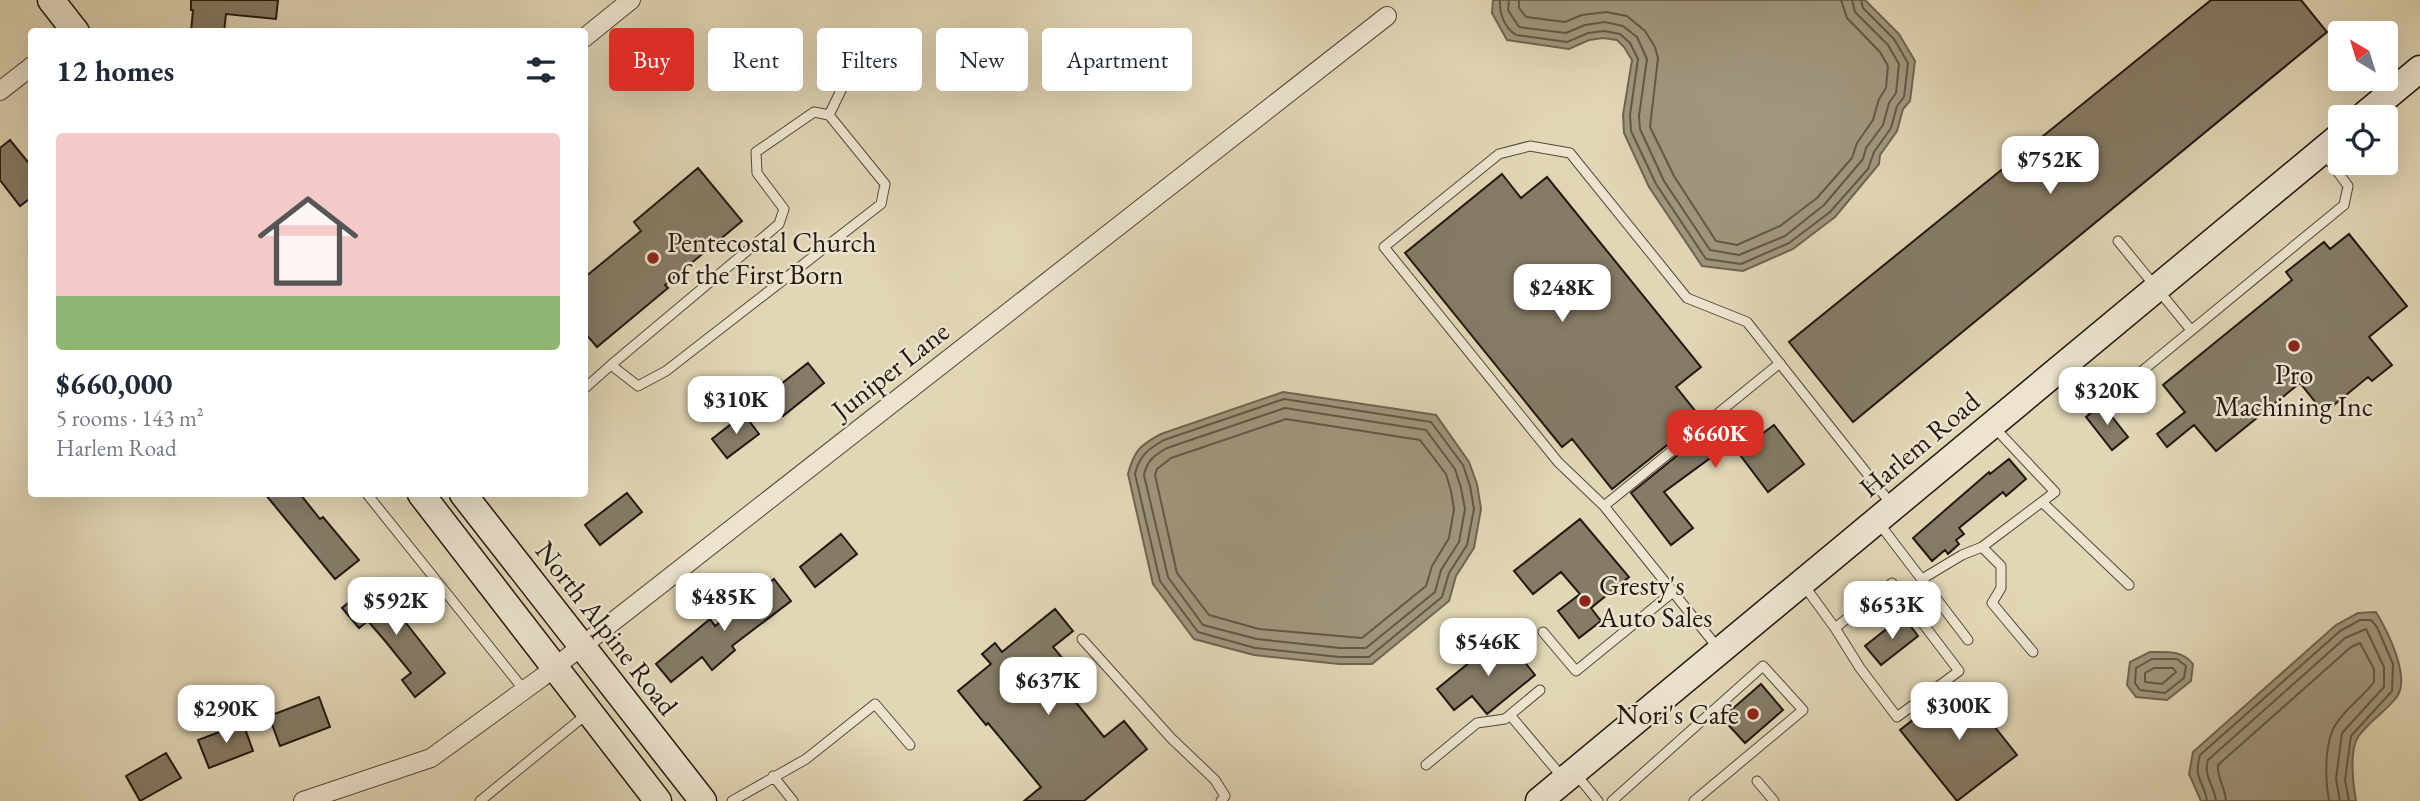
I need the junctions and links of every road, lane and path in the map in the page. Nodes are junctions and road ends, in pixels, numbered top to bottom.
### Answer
1 (51, 0) edge
2 (631, 0) edge
3 (1387, 16) dead end
4 (73, 28) edge
5 (588, 35) edge
6 (2420, 69) edge
7 (28, 73) edge
8 (0, 90) edge
9 (841, 91) edge
10 (2376, 105) edge
11 (829, 115) junction
12 (2328, 145) edge
13 (2343, 175) edge
14 (2118, 241) dead end
15 (2156, 288) junction
16 (2191, 330) junction
17 (1780, 363) junction
18 (611, 365) junction
19 (588, 385) edge
20 (2119, 390) dead end
21 (1992, 425) junction
22 (369, 497) edge
23 (423, 497) edge
24 (468, 497) edge
25 (2042, 502) junction
26 (1604, 506) junction
27 (1885, 514) junction
28 (1983, 547) junction
29 (1922, 579) junction
30 (1802, 582) junction
31 (2129, 585) dead end
32 (1673, 592) junction
33 (1835, 628) junction
34 (1544, 632) dead end
35 (1082, 639) dead end
36 (1968, 640) dead end
37 (580, 646) junction
38 (1720, 651) junction
39 (2033, 652) dead end
40 (555, 667) junction
41 (524, 690) junction
42 (1540, 690) dead end
43 (589, 712) junction
44 (1510, 715) junction
45 (910, 745) dead end
46 (1426, 765) dead end
47 (773, 776) junction
48 (1569, 776) junction
49 (1757, 781) dead end
50 (303, 801) edge
51 (480, 801) edge
52 (658, 801) edge
53 (703, 801) edge
54 (732, 801) edge
55 (793, 801) edge
56 (1221, 801) edge
57 (1539, 801) edge
58 (1598, 801) edge
59 (1612, 801) edge
60 (1695, 801) edge
61 (1774, 801) edge

1 - 4 main road
2 - 5 street
3 - 37 street, Juniper Lane
6 - 10 main road
7 - 8 street
9 - 11 lane
11 - 18 lane
11 - 18 lane
12 - 15 main road, Harlem Road
13 - 16 lane
14 - 15 lane
15 - 16 lane
15 - 21 main road, Harlem Road
16 - 20 lane
17 - 26 lane
17 - 26 lane
17 - 27 lane
18 - 19 lane
21 - 25 lane
21 - 27 main road, Harlem Road
22 - 41 lane
23 - 40 main road
24 - 37 main road, North Alpine Road
25 - 28 lane
25 - 31 lane
26 - 32 lane
27 - 29 lane
27 - 30 main road, Harlem Road
28 - 29 lane
28 - 39 lane
29 - 36 lane
30 - 33 lane
30 - 38 main road, Harlem Road
32 - 34 lane
32 - 38 lane
33 - 33 lane
35 - 56 lane
37 - 40 street, Juniper Lane
37 - 53 main road, North Alpine Road
38 - 48 main road, Harlem Road
40 - 41 street, Juniper Lane
40 - 43 main road
41 - 50 street, Juniper Lane
42 - 44 lane
43 - 51 lane
43 - 52 main road
44 - 46 lane
44 - 48 lane
45 - 47 lane
47 - 54 lane
47 - 55 lane
48 - 57 main road, Harlem Road
48 - 58 lane
49 - 61 lane
59 - 60 lane

